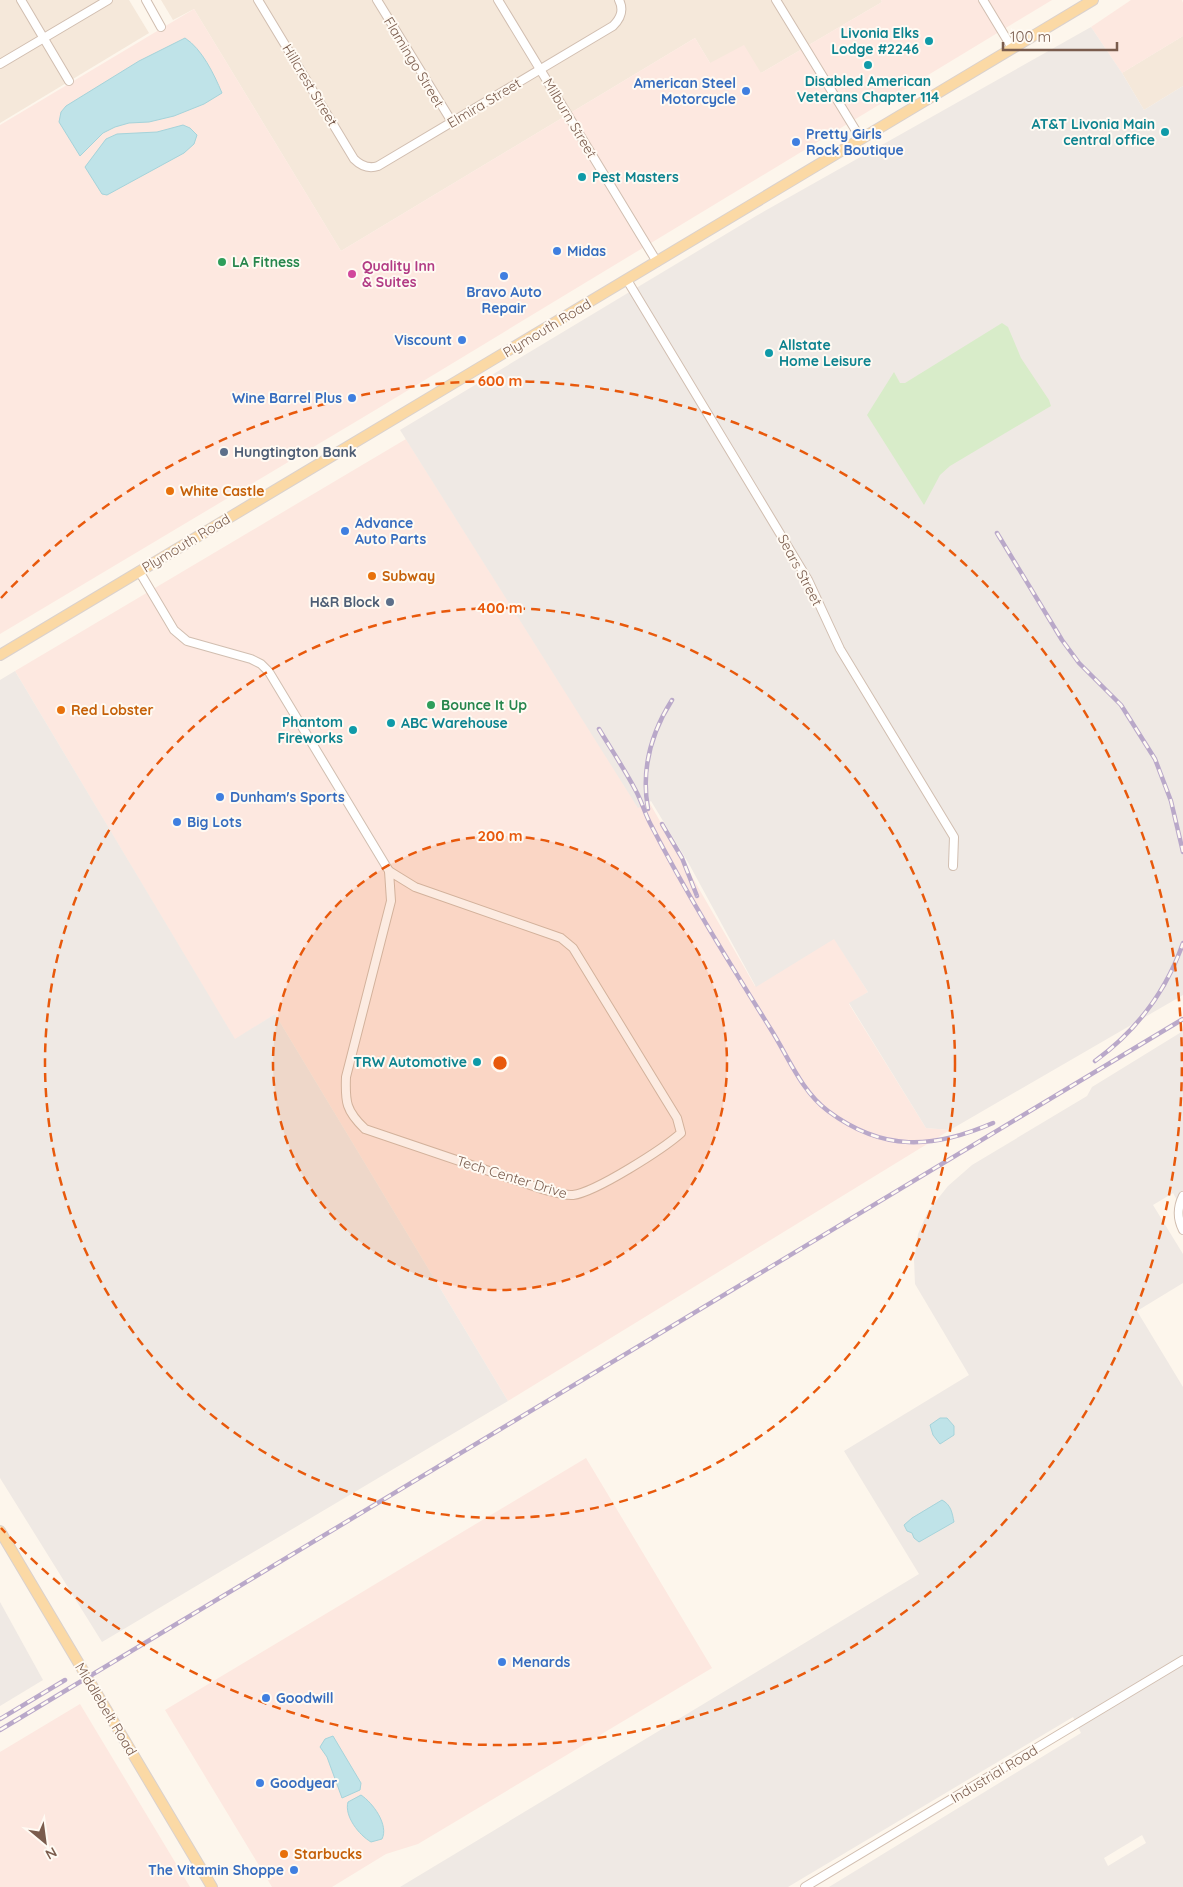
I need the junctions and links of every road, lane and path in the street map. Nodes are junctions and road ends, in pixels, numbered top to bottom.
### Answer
1 (21, 0) edge
2 (108, 0) edge
3 (146, 0) edge
4 (258, 0) edge
5 (377, 0) edge
6 (498, 0) edge
7 (619, 0) edge
8 (776, 0) edge
9 (983, 0) edge
10 (1093, 0) edge
11 (161, 26) dead end
12 (44, 38) junction
13 (1012, 48) junction
14 (0, 64) edge
15 (540, 70) junction
16 (69, 81) dead end
17 (452, 122) junction
18 (861, 139) junction
19 (365, 166) joint
20 (657, 262) junction
21 (627, 280) junction
22 (139, 571) junction
23 (0, 655) edge
24 (953, 866) dead end
25 (389, 871) junction
26 (1183, 1196) edge
27 (1183, 1230) edge
28 (0, 1531) edge
29 (1183, 1660) edge
30 (212, 1887) edge
31 (806, 1887) edge

1 - 12 street
2 - 12 street
3 - 11 street
4 - 19 street, Hillcrest Street
5 - 17 street, Flamingo Street
6 - 15 street, Milburn Street
7 - 15 street, Elmira Street
8 - 18 street
9 - 13 street
10 - 13 main road, Plymouth Road
12 - 14 street
12 - 16 street
13 - 18 main road, Plymouth Road
15 - 17 street, Elmira Street
15 - 20 street, Milburn Street
17 - 19 street, Elmira Street
18 - 20 main road, Plymouth Road
20 - 21 main road, Plymouth Road
21 - 22 main road, Plymouth Road
21 - 24 street, Sears Street
22 - 23 main road, Plymouth Road
22 - 25 street, Tech Center Drive
25 - 25 street, Tech Center Drive
26 - 27 street
28 - 30 main road, Middlebelt Road
29 - 31 street, Industrial Road

